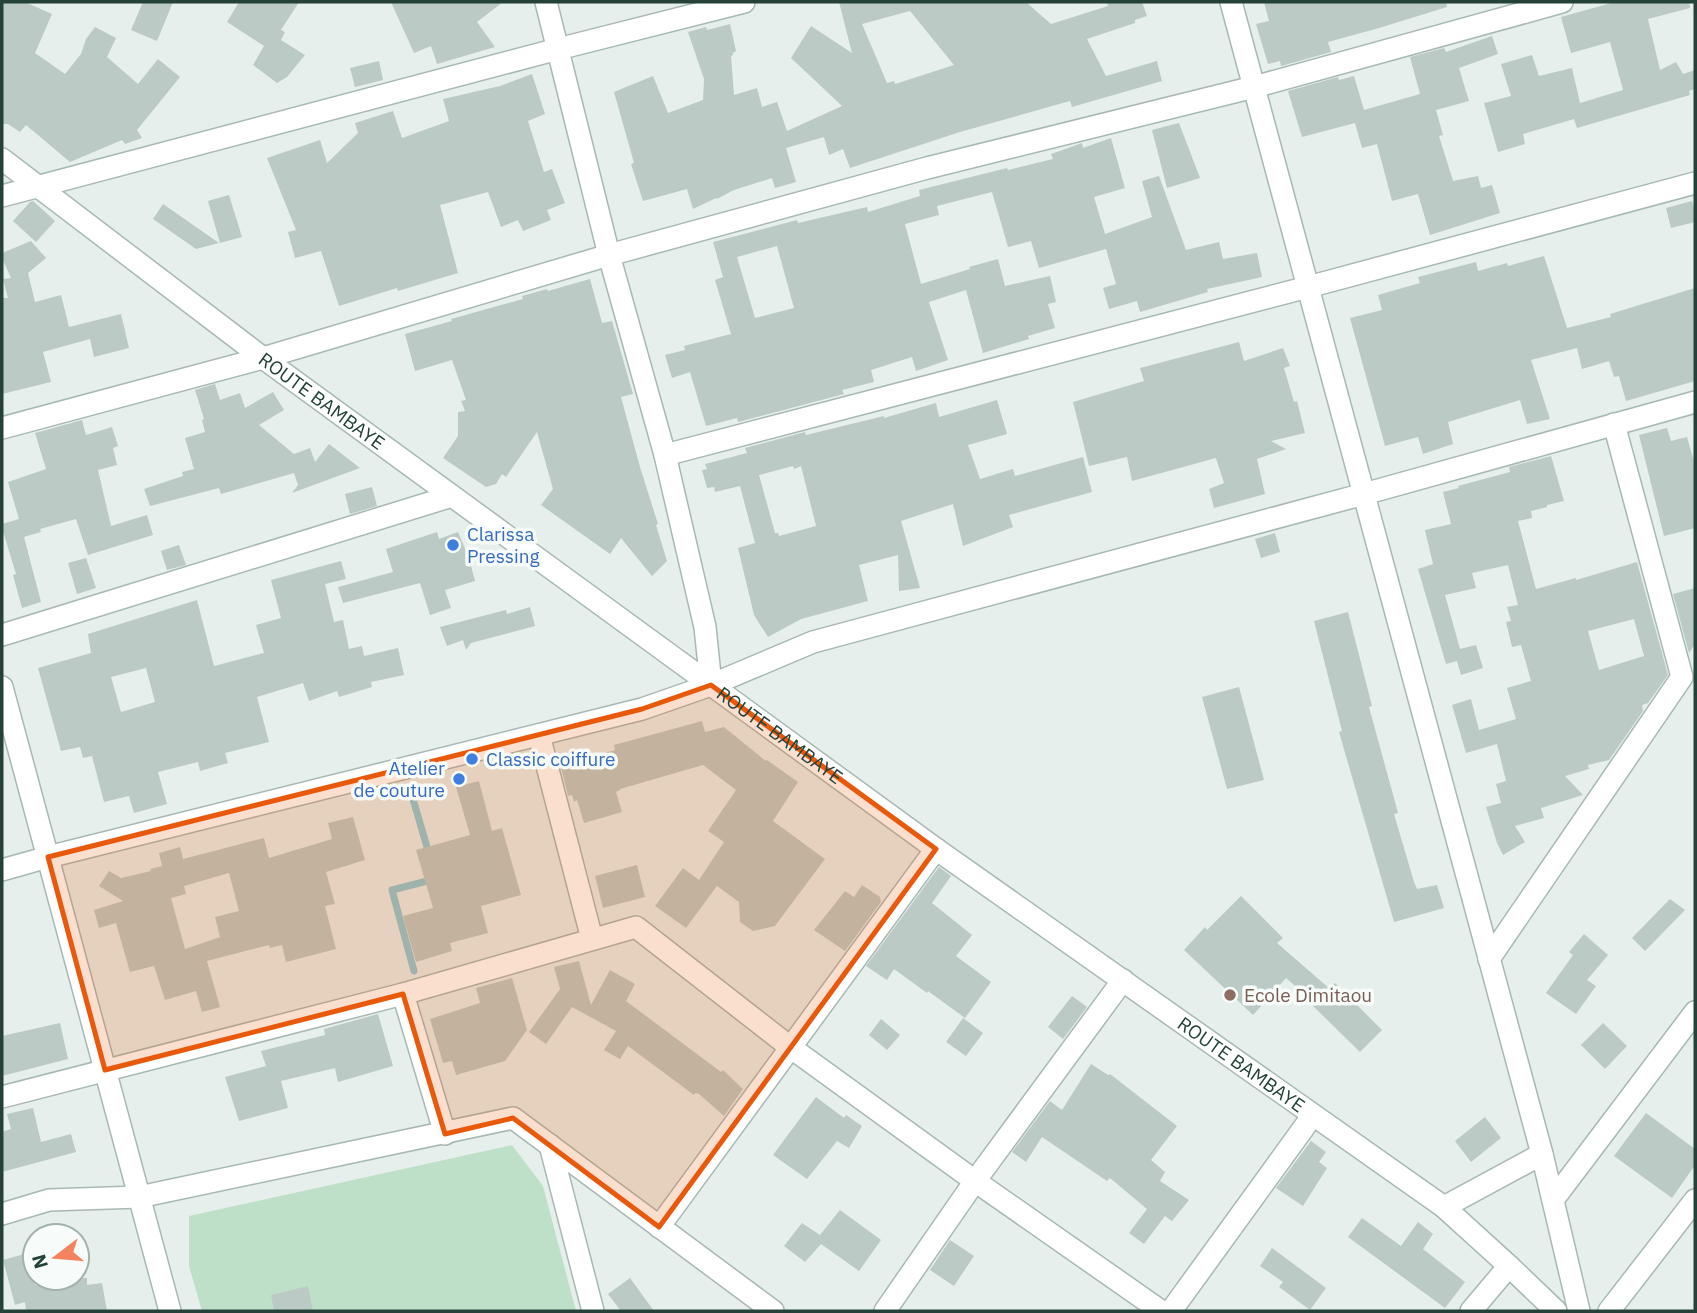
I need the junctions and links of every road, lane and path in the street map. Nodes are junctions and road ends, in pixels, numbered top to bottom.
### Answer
1 (546, 2) edge
2 (744, 2) edge
3 (1231, 2) edge
4 (1562, 2) edge
5 (558, 49) junction
6 (1254, 87) junction
7 (2, 159) edge
8 (1695, 183) edge
9 (38, 186) junction
10 (2, 197) edge
11 (608, 255) junction
12 (1308, 287) junction
13 (263, 358) junction
14 (1695, 402) edge
15 (1614, 424) junction
16 (2, 428) edge
17 (665, 455) junction
18 (1364, 494) junction
19 (452, 496) junction
20 (2, 635) edge
21 (711, 685) junction
22 (2, 687) edge
23 (539, 735) junction
24 (936, 849) junction
25 (48, 857) junction
26 (2, 870) edge
27 (592, 939) junction
28 (1489, 959) junction
29 (1123, 981) junction
30 (403, 994) junction
31 (1695, 1012) edge
32 (790, 1047) junction
33 (105, 1070) junction
34 (2, 1097) edge
35 (1313, 1115) junction
36 (445, 1134) junction
37 (550, 1145) junction
38 (1542, 1154) junction
39 (975, 1181) junction
40 (139, 1197) junction
41 (1553, 1200) junction
42 (1695, 1200) edge
43 (1444, 1207) junction
44 (2, 1214) edge
45 (659, 1227) junction
46 (1509, 1266) junction
47 (170, 1311) edge
48 (593, 1311) edge
49 (772, 1311) edge
50 (885, 1311) edge
51 (1161, 1311) edge
52 (1171, 1311) edge
53 (1471, 1311) edge
54 (1556, 1311) edge
55 (1579, 1311) edge
56 (1608, 1311) edge

1 - 5 street
2 - 5 street
3 - 6 street
4 - 6 street
5 - 9 street
5 - 11 street
6 - 11 street
6 - 12 street
7 - 9 street, ROUTE BAMBAYE
8 - 12 street
9 - 10 street
9 - 13 street, ROUTE BAMBAYE
11 - 13 street
11 - 17 street
12 - 17 street
12 - 18 street
13 - 16 street
13 - 19 street, ROUTE BAMBAYE
14 - 15 street
15 - 18 street
15 - 28 street
17 - 21 street
18 - 21 street
18 - 28 street
19 - 20 street
19 - 21 street, ROUTE BAMBAYE
21 - 23 street
21 - 24 street, ROUTE BAMBAYE
22 - 25 street
23 - 25 street
23 - 27 street
24 - 29 street, ROUTE BAMBAYE
24 - 32 street
25 - 26 street
25 - 33 street
27 - 30 street
27 - 32 street
28 - 38 street
29 - 35 street, ROUTE BAMBAYE
29 - 39 street
30 - 33 street
30 - 36 street
31 - 41 street
32 - 39 street
32 - 45 street
33 - 34 street
33 - 40 street
35 - 43 street, ROUTE BAMBAYE
35 - 52 street
36 - 37 street
36 - 40 street
37 - 45 street
37 - 48 street
38 - 41 street
38 - 43 street
39 - 50 street
39 - 51 street
40 - 44 street
40 - 47 street
41 - 55 street
42 - 56 street
43 - 46 street, ROUTE BAMBAYE
45 - 49 street
46 - 53 street
46 - 54 street, ROUTE BAMBAYE

